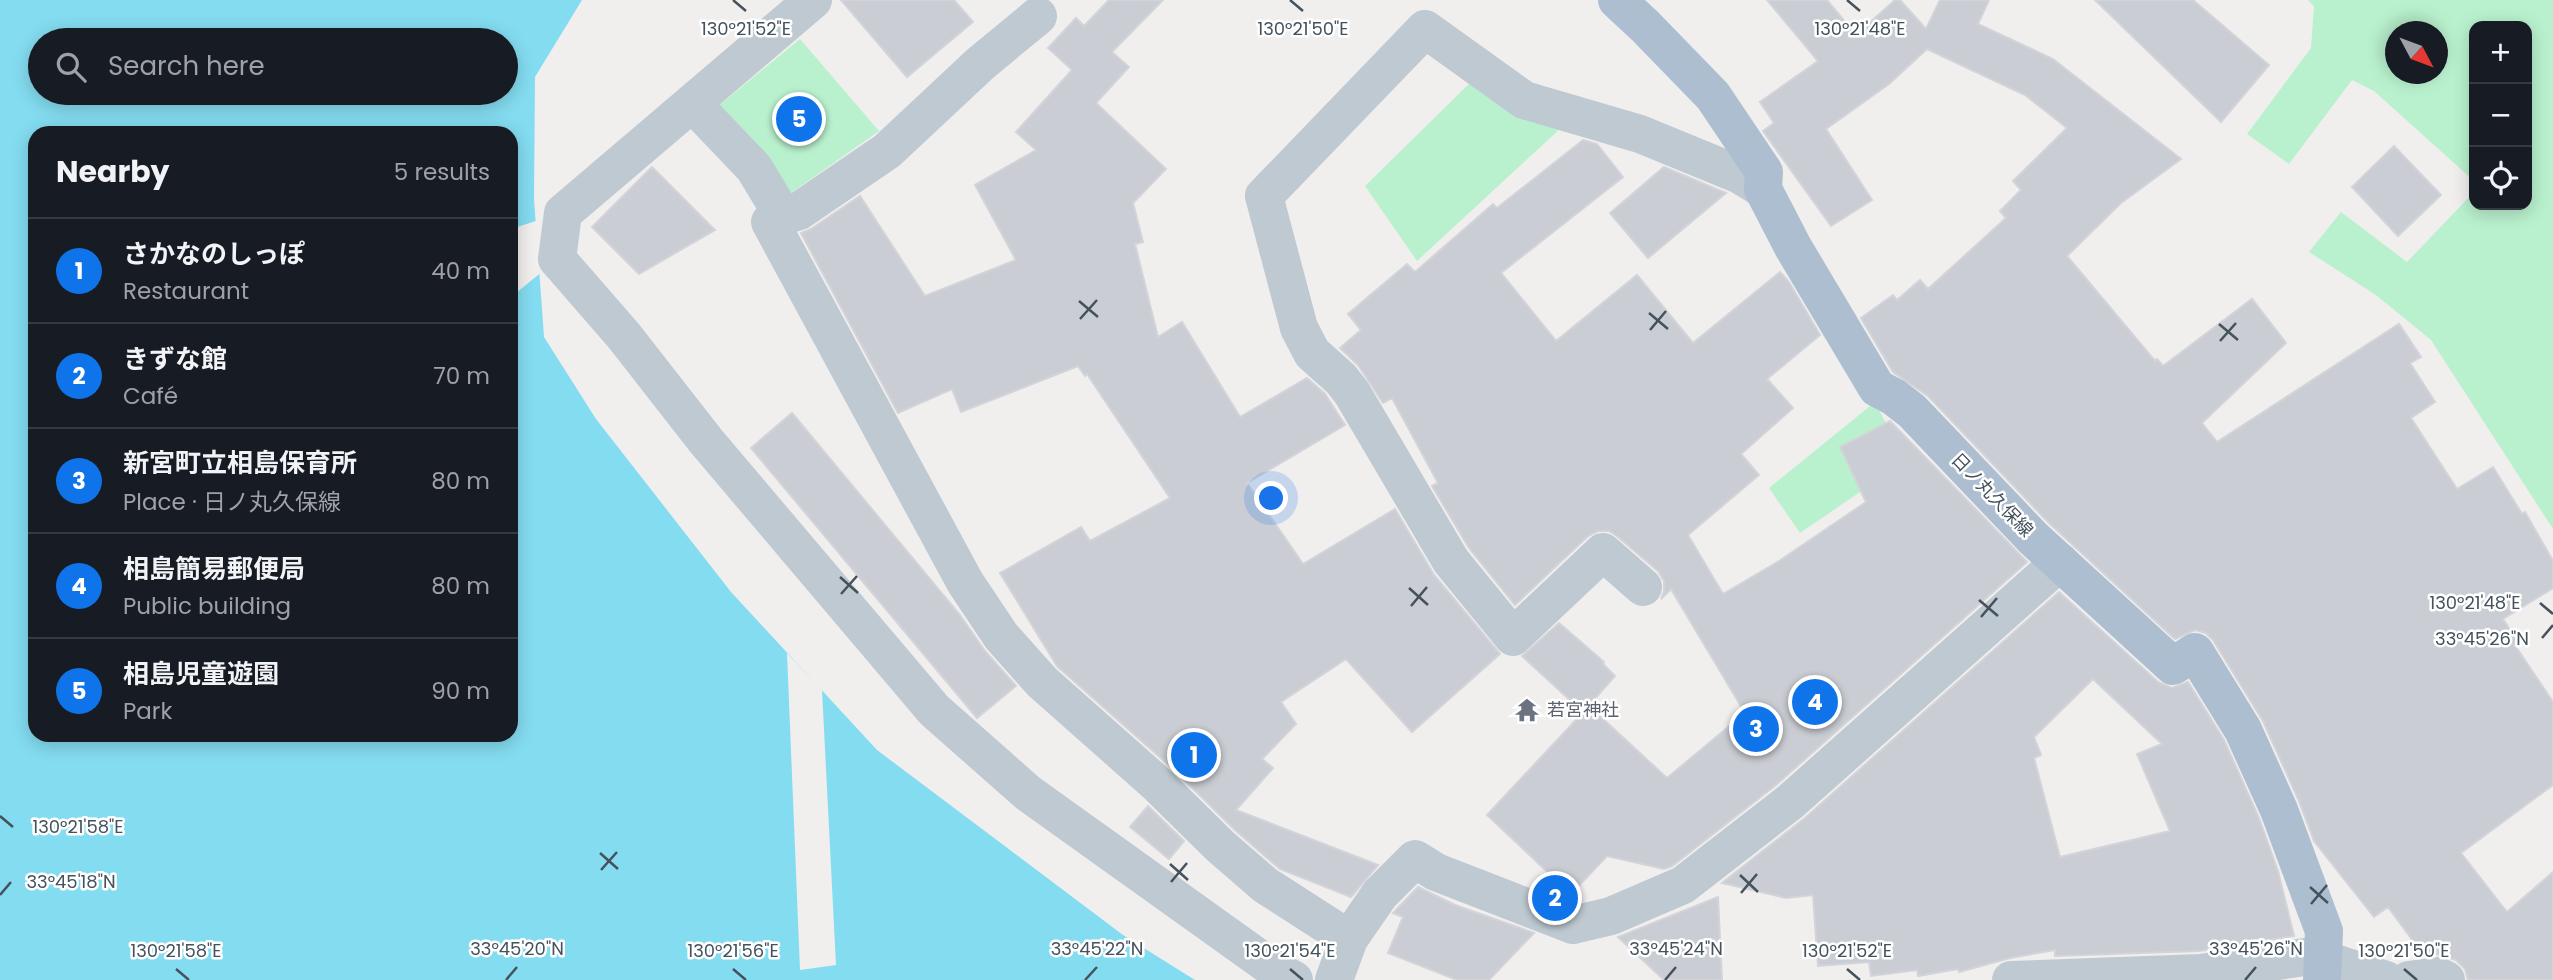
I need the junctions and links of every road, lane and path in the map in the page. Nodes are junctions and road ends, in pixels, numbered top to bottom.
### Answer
1 (813, 0) edge
2 (1616, 0) edge
3 (1038, 16) dead end
4 (692, 103) junction
5 (1763, 189) junction
6 (783, 216) junction
7 (2060, 562) junction
8 (1643, 587) dead end
9 (1349, 939) junction
10 (2322, 970) edge
11 (1294, 980) edge
12 (1334, 980) edge
13 (2011, 980) edge
14 (2386, 980) edge
15 (2409, 980) edge
16 (2445, 980) edge

1 - 4 street
2 - 5 main road, 日ノ丸久保線
3 - 6 street
4 - 6 street
4 - 11 street
5 - 7 main road, 日ノ丸久保線
5 - 8 street
6 - 9 street
7 - 9 street
7 - 10 main road, 日ノ丸久保線
9 - 12 street
10 - 13 street
10 - 14 street
15 - 16 street

